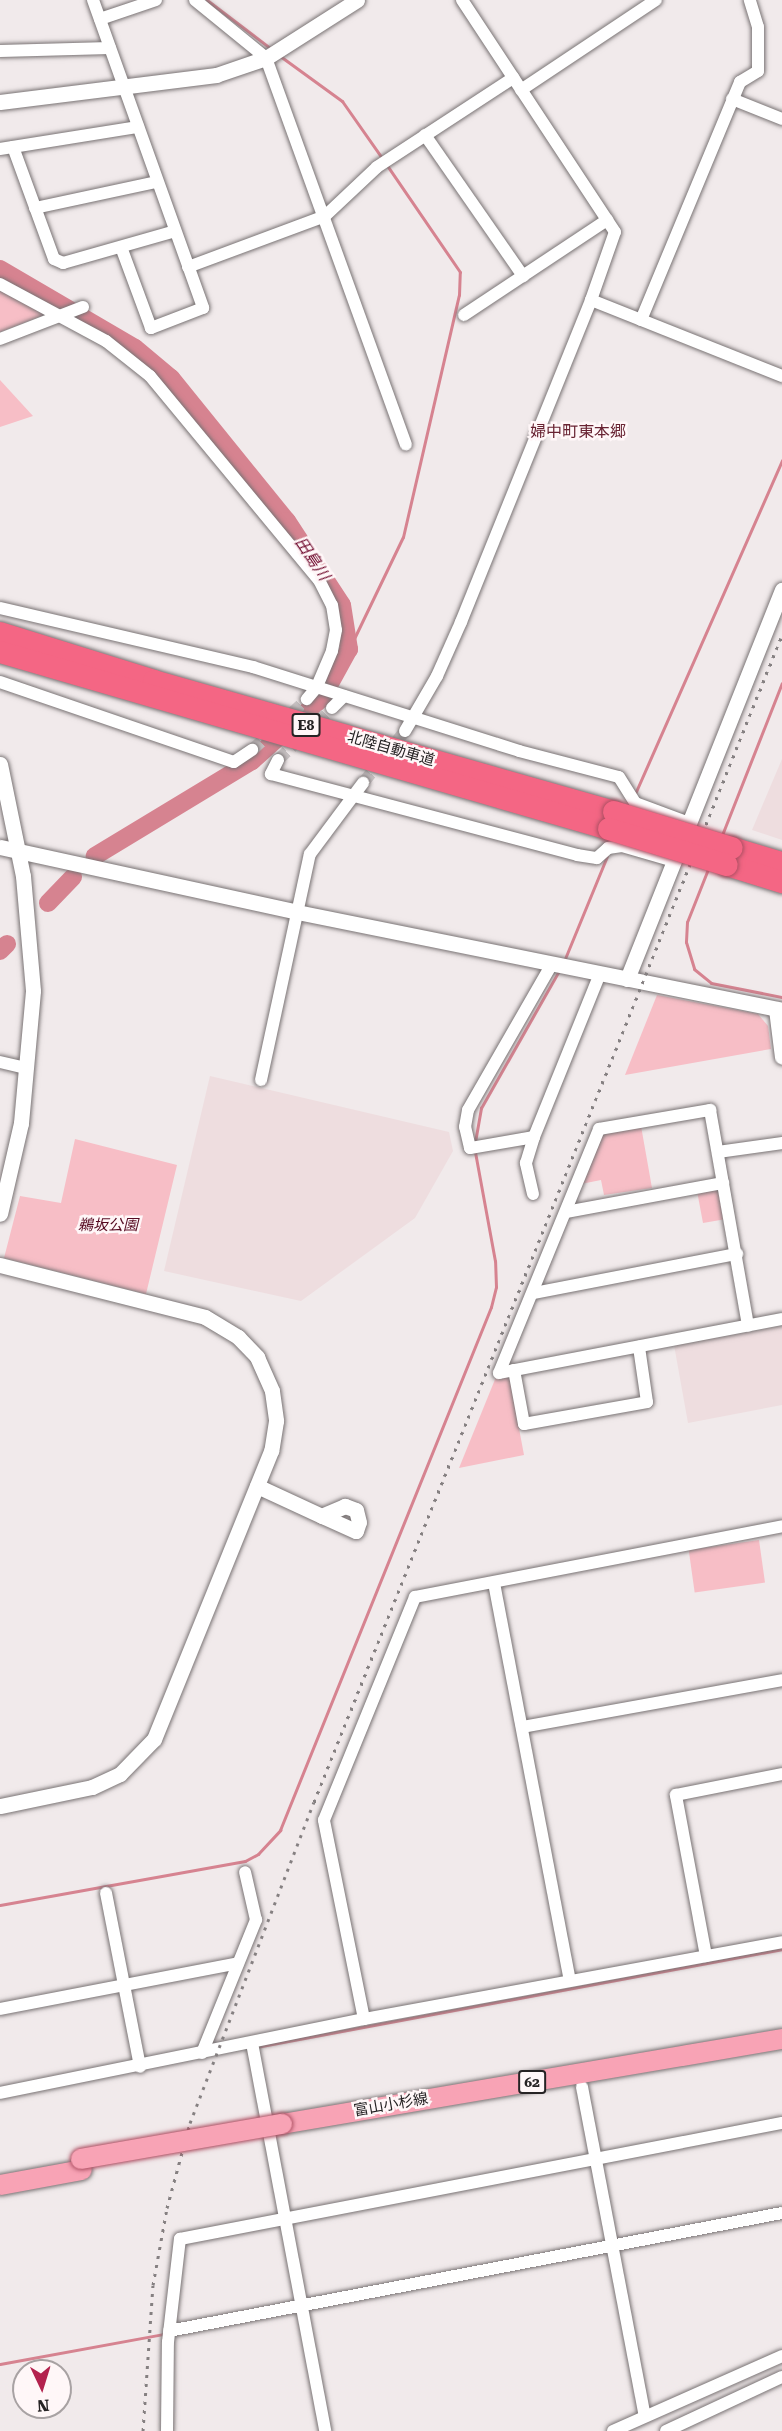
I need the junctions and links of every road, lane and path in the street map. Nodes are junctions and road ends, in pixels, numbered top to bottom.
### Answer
1 (93, 0) edge
2 (156, 0) edge
3 (195, 0) edge
4 (357, 0) edge
5 (462, 0) edge
6 (656, 0) edge
7 (750, 0) edge
8 (99, 20) junction
9 (110, 48) junction
10 (0, 51) edge
11 (266, 58) junction
12 (513, 78) junction
13 (124, 87) junction
14 (521, 90) junction
15 (732, 99) junction
16 (0, 102) edge
17 (782, 119) edge
18 (138, 127) junction
19 (426, 135) junction
20 (6, 148) edge
21 (156, 182) junction
22 (35, 208) junction
23 (326, 216) junction
24 (607, 220) junction
25 (175, 231) junction
26 (121, 248) junction
27 (188, 267) junction
28 (523, 276) junction
29 (0, 284) edge
30 (591, 300) junction
31 (82, 306) dead end
32 (464, 315) dead end
33 (60, 317) junction
34 (641, 320) junction
35 (0, 339) edge
36 (782, 376) edge
37 (406, 444) dead end
38 (782, 590) edge
39 (0, 608) edge
40 (0, 633) edge
41 (0, 652) edge
42 (0, 682) edge
43 (317, 687) junction
44 (344, 696) junction
45 (307, 699) tunnel mouth
46 (332, 708) tunnel mouth
47 (414, 717) junction
48 (405, 731) tunnel mouth
49 (252, 750) tunnel mouth
50 (278, 760) dead end
51 (0, 764) edge
52 (363, 783) tunnel mouth
53 (351, 796) junction
54 (612, 821) junction
55 (689, 823) junction
56 (0, 847) edge
57 (19, 851) junction
58 (730, 856) junction
59 (674, 861) junction
60 (782, 863) edge
61 (782, 882) edge
62 (297, 912) junction
63 (552, 964) junction
64 (600, 974) junction
65 (627, 979) junction
66 (779, 1009) edge
67 (782, 1057) edge
68 (0, 1062) edge
69 (27, 1068) junction
70 (261, 1080) dead end
71 (534, 1137) junction
72 (782, 1143) edge
73 (718, 1152) junction
74 (723, 1183) junction
75 (532, 1194) dead end
76 (566, 1212) junction
77 (0, 1214) edge
78 (737, 1254) junction
79 (0, 1265) edge
80 (534, 1293) junction
81 (782, 1319) edge
82 (748, 1326) junction
83 (639, 1347) junction
84 (514, 1370) junction
85 (257, 1486) junction
86 (322, 1516) dead end
87 (782, 1526) edge
88 (494, 1582) junction
89 (782, 1680) edge
90 (522, 1727) junction
91 (782, 1774) edge
92 (0, 1806) edge
93 (245, 1872) dead end
94 (106, 1893) dead end
95 (782, 1942) edge
96 (706, 1956) junction
97 (238, 1963) junction
98 (570, 1980) junction
99 (124, 1985) junction
100 (0, 2010) edge
101 (364, 2019) junction
102 (782, 2039) edge
103 (252, 2043) junction
104 (202, 2053) junction
105 (782, 2053) edge
106 (140, 2067) junction
107 (582, 2087) junction
108 (0, 2093) edge
109 (782, 2123) edge
110 (283, 2130) junction
111 (595, 2159) junction
112 (82, 2165) junction
113 (0, 2173) edge
114 (0, 2185) edge
115 (782, 2213) edge
116 (285, 2218) junction
117 (612, 2246) junction
118 (301, 2305) junction
119 (169, 2331) junction
120 (782, 2356) edge
121 (782, 2377) edge
122 (645, 2416) junction
123 (167, 2431) edge
124 (325, 2431) edge
125 (613, 2431) edge
126 (666, 2431) edge

1 - 8 street
2 - 8 street
3 - 11 street
4 - 11 street
5 - 12 street
6 - 14 street
7 - 15 street
8 - 9 street
9 - 10 street
9 - 13 street
11 - 13 street
11 - 23 street
12 - 14 street
12 - 19 street
13 - 16 street
13 - 18 street
14 - 24 street
15 - 17 street
15 - 34 street
18 - 20 street
18 - 21 street
19 - 23 street
19 - 28 street
20 - 22 street
21 - 22 street
21 - 25 street
22 - 26 street
23 - 27 street
23 - 37 street
24 - 28 street
24 - 30 street
25 - 26 street
25 - 27 street
26 - 27 street
28 - 32 street
29 - 33 street
30 - 34 street
30 - 47 street
31 - 33 street
33 - 35 street
33 - 43 street
34 - 36 street
38 - 55 street
39 - 43 street
40 - 54 highway, 北陸自動車道 / E8
41 - 54 highway, 北陸自動車道 / E8
42 - 49 street
43 - 44 street
43 - 45 street
44 - 46 street
44 - 47 street
47 - 48 street
47 - 55 street
50 - 53 street
51 - 57 street
52 - 53 street
53 - 59 street
53 - 62 street
54 - 58 highway, 北陸自動車道 / E8, bridge
55 - 59 street
56 - 57 street
57 - 62 street
57 - 69 street
58 - 60 highway, 北陸自動車道 / E8
58 - 61 highway, 北陸自動車道 / E8
59 - 65 street
62 - 63 street
62 - 70 street
63 - 64 street
63 - 71 street
64 - 65 street
64 - 71 street
65 - 66 street
66 - 67 street
68 - 69 street
69 - 77 street
71 - 75 street
72 - 73 street
73 - 74 street
73 - 76 street
74 - 76 street
74 - 78 street
76 - 80 street
78 - 80 street
78 - 82 street
79 - 85 street
80 - 84 street
81 - 82 street
82 - 83 street
83 - 84 street
83 - 84 street
85 - 86 street
85 - 92 street
87 - 88 street
88 - 90 street
88 - 101 street
89 - 90 street
90 - 98 street
91 - 96 street
93 - 97 street
94 - 99 street
95 - 96 street
96 - 98 street
97 - 99 street
97 - 104 street
98 - 101 street
99 - 100 street
99 - 106 street
101 - 103 street
102 - 110 main road, 富山小杉線 / 62
103 - 104 street
103 - 116 street
104 - 106 street
105 - 107 main road, 富山小杉線 / 62
106 - 108 street
107 - 110 main road, 富山小杉線 / 62
107 - 111 street
109 - 111 street
110 - 112 main road, 富山小杉線 / 62
111 - 116 street
111 - 117 street
112 - 113 main road, 富山小杉線 / 62
112 - 114 main road, 富山小杉線 / 62
115 - 117 street
116 - 118 street
116 - 119 street
117 - 118 street
117 - 122 street
118 - 119 street
118 - 124 street
119 - 123 street
120 - 122 street
121 - 126 street
122 - 125 street

